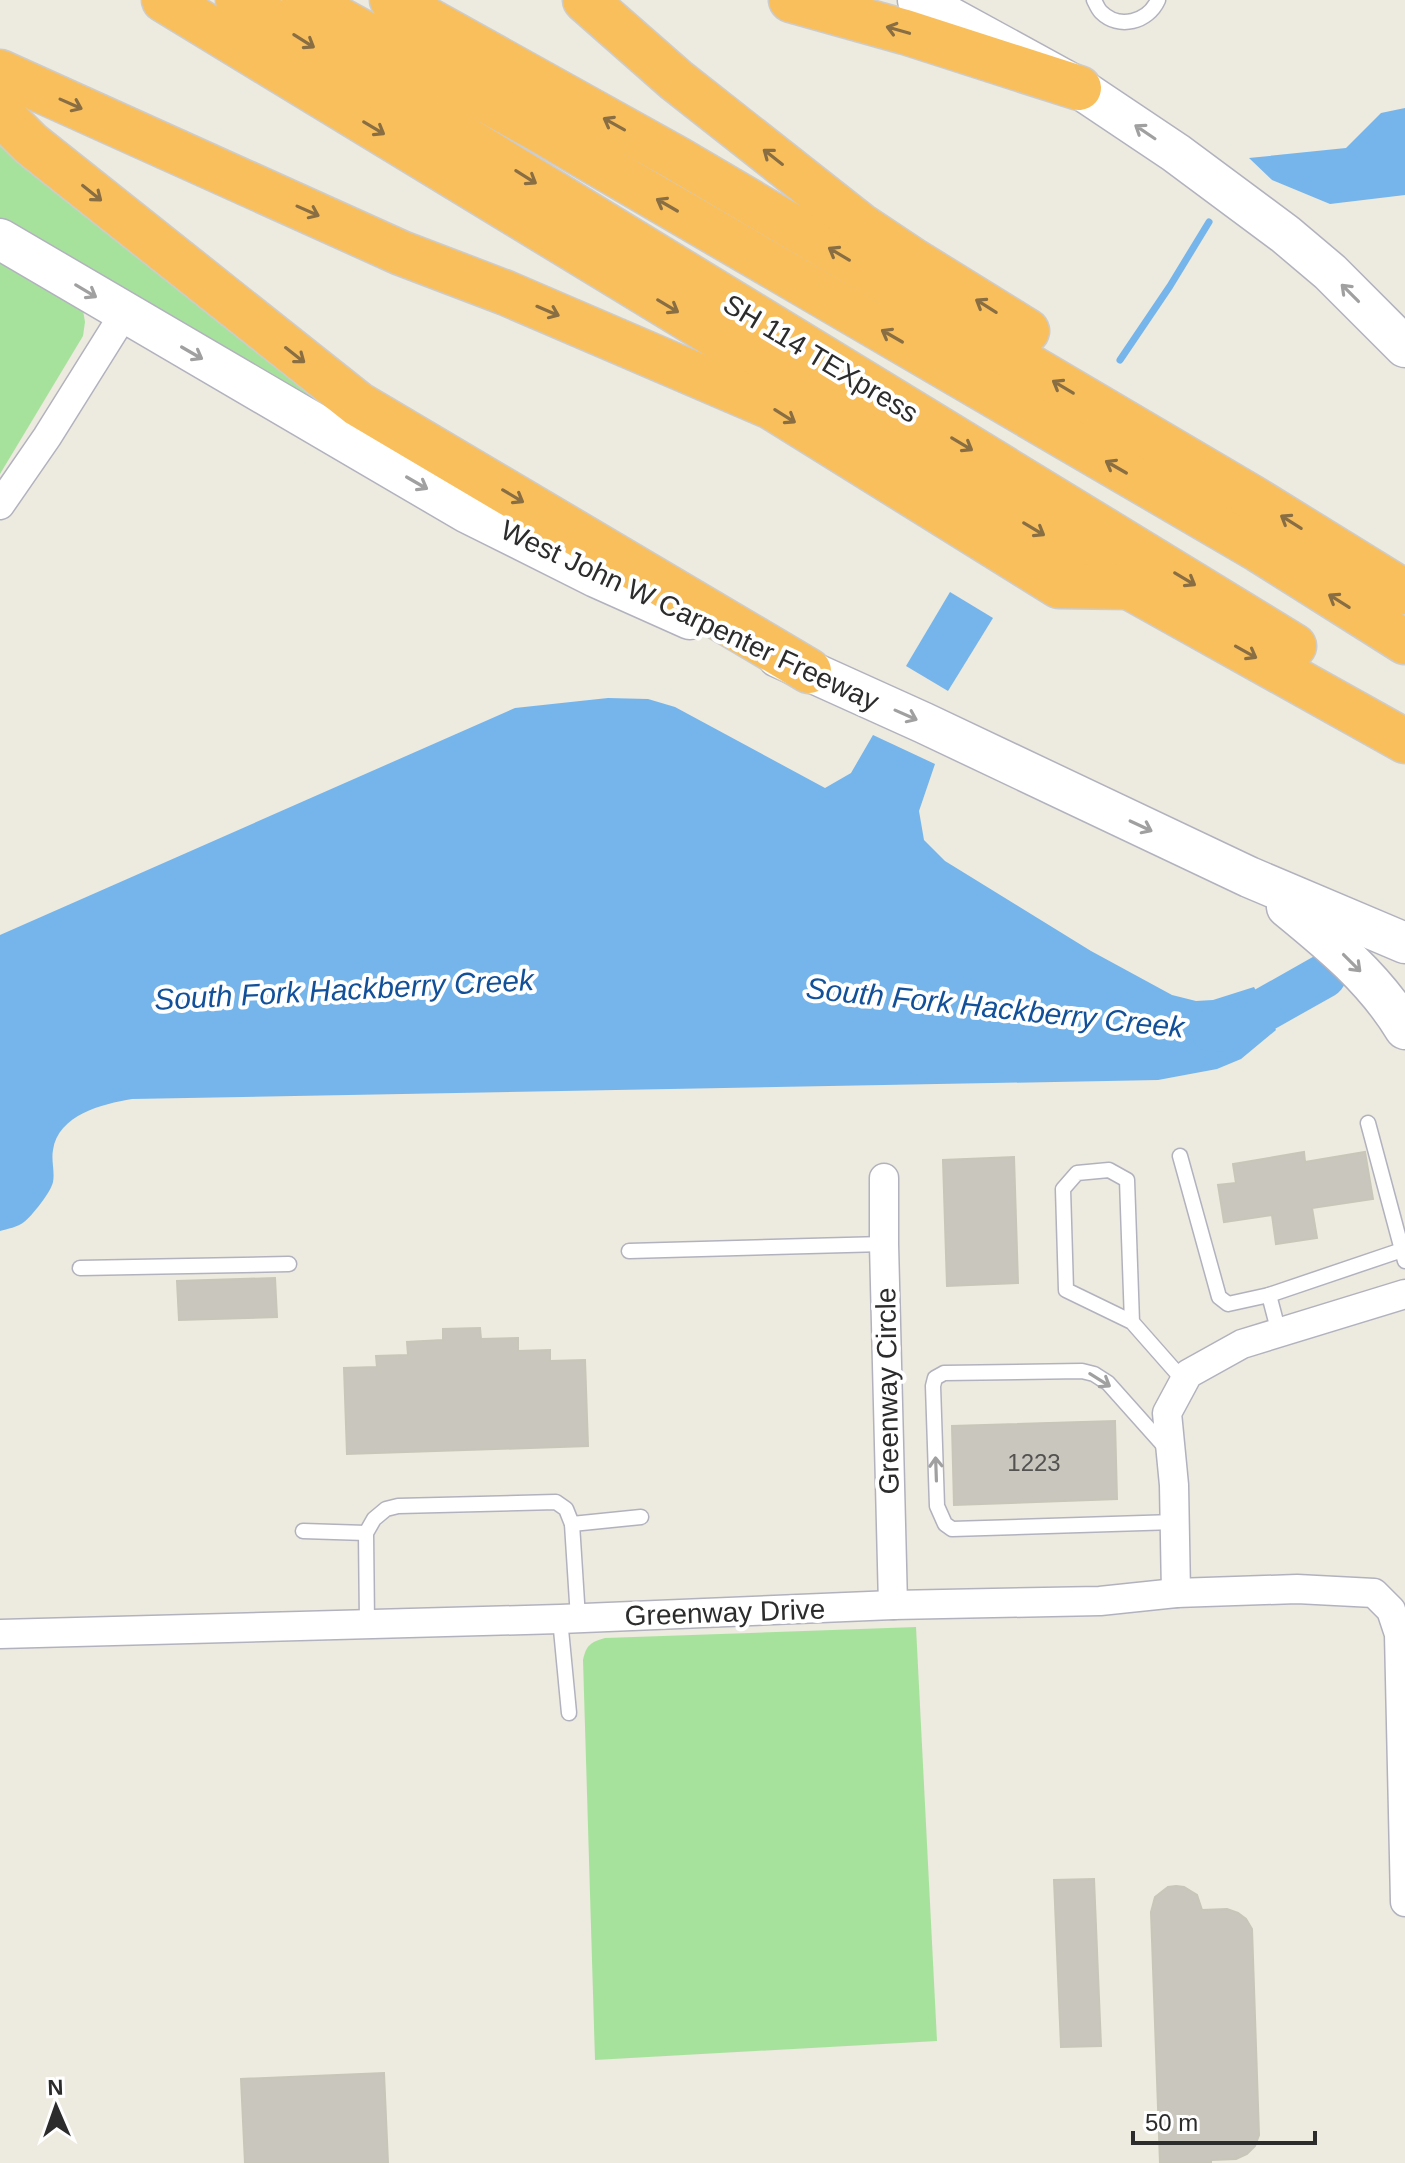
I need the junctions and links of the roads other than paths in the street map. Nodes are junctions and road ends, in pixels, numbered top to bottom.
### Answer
1 (164, 0) edge
2 (238, 0) edge
3 (304, 0) edge
4 (392, 0) edge
5 (585, 0) edge
6 (791, 0) edge
7 (918, 0) edge
8 (948, 0) edge
9 (1094, 0) edge
10 (1158, 0) edge
11 (991, 39) junction
12 (0, 72) edge
13 (1079, 88) junction
14 (0, 113) edge
15 (0, 239) edge
16 (124, 314) junction
17 (1405, 347) edge
18 (1251, 497) junction
19 (0, 505) edge
20 (1129, 587) junction
21 (1405, 592) edge
22 (1405, 642) edge
23 (809, 671) junction
24 (1405, 713) edge
25 (1405, 741) edge
26 (1249, 877) junction
27 (1405, 943) edge
28 (1405, 1029) edge
29 (1368, 1123) dead end
30 (1180, 1156) dead end
31 (884, 1178) dead end
32 (1398, 1209) edge
33 (884, 1244) junction
34 (629, 1251) dead end
35 (1404, 1255) edge
36 (289, 1264) dead end
37 (80, 1268) dead end
38 (1405, 1294) edge
39 (1269, 1295) junction
40 (1132, 1322) junction
41 (1279, 1333) junction
42 (1184, 1381) junction
43 (1170, 1454) junction
44 (641, 1517) dead end
45 (1175, 1522) junction
46 (572, 1524) junction
47 (303, 1531) dead end
48 (366, 1533) junction
49 (1176, 1593) junction
50 (893, 1605) junction
51 (569, 1619) junction
52 (367, 1623) junction
53 (0, 1634) edge
54 (569, 1713) dead end
55 (1405, 1902) edge

1 -> 20 highway
2 -> 24 highway, SH 114 TEXpress
22 -> 3 highway, SH 114 TEXpress
18 -> 4 highway
18 -> 5 highway
13 -> 6 highway
7 - 11 main road
8 - 11 main road
9 - 10 lane
11 - 13 main road
12 -> 20 highway
17 -> 13 main road
14 -> 23 highway
15 -> 16 main road, West John W Carpenter Freeway
16 - 19 street
16 -> 23 main road, West John W Carpenter Freeway
21 -> 18 highway
20 -> 25 highway
23 -> 26 main road, West John W Carpenter Freeway
26 - 27 main road, West John W Carpenter Freeway
26 -> 28 main road
29 - 32 lane
30 - 39 lane
31 - 33 street, Greenway Circle
32 - 35 lane
33 - 34 lane
33 - 50 street, Greenway Circle
35 - 39 lane
36 - 37 lane
38 - 41 street
39 - 41 lane
40 - 40 lane
40 - 42 lane
41 - 42 street
42 - 43 street
43 - 45 street
45 -> 43 lane
44 - 46 lane
45 - 49 street
46 - 48 lane
46 - 51 lane
47 - 48 lane
48 - 52 lane
49 - 50 street, Greenway Drive
49 - 55 street, Greenway Drive
50 - 51 street, Greenway Drive
51 - 52 street, Greenway Drive
51 - 54 lane
52 - 53 street, Greenway Drive

